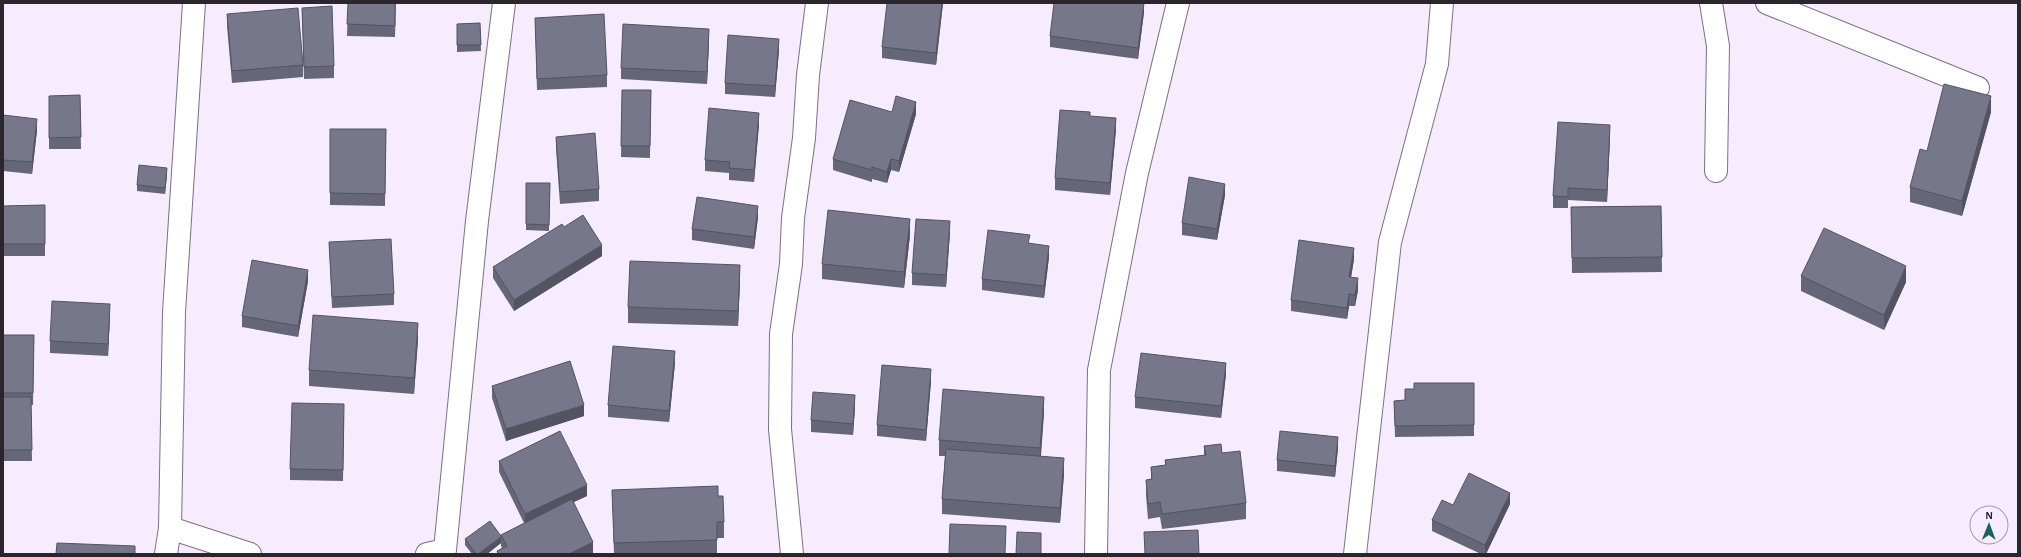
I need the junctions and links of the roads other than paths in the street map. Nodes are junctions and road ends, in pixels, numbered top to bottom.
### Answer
1 (194, 3) edge
2 (504, 3) edge
3 (818, 3) edge
4 (1178, 3) edge
5 (1442, 3) edge
6 (1711, 3) edge
7 (1767, 3) edge
8 (1978, 88) dead end
9 (1716, 171) dead end
10 (170, 528) junction
11 (439, 553) edge
12 (166, 554) edge
13 (250, 554) edge
14 (792, 554) edge
15 (1096, 554) edge
16 (1355, 554) edge

1 - 10 street
2 - 11 street
3 - 14 street
4 - 15 street
5 - 16 street
6 - 9 street
7 - 8 street
10 - 12 street
10 - 13 street

